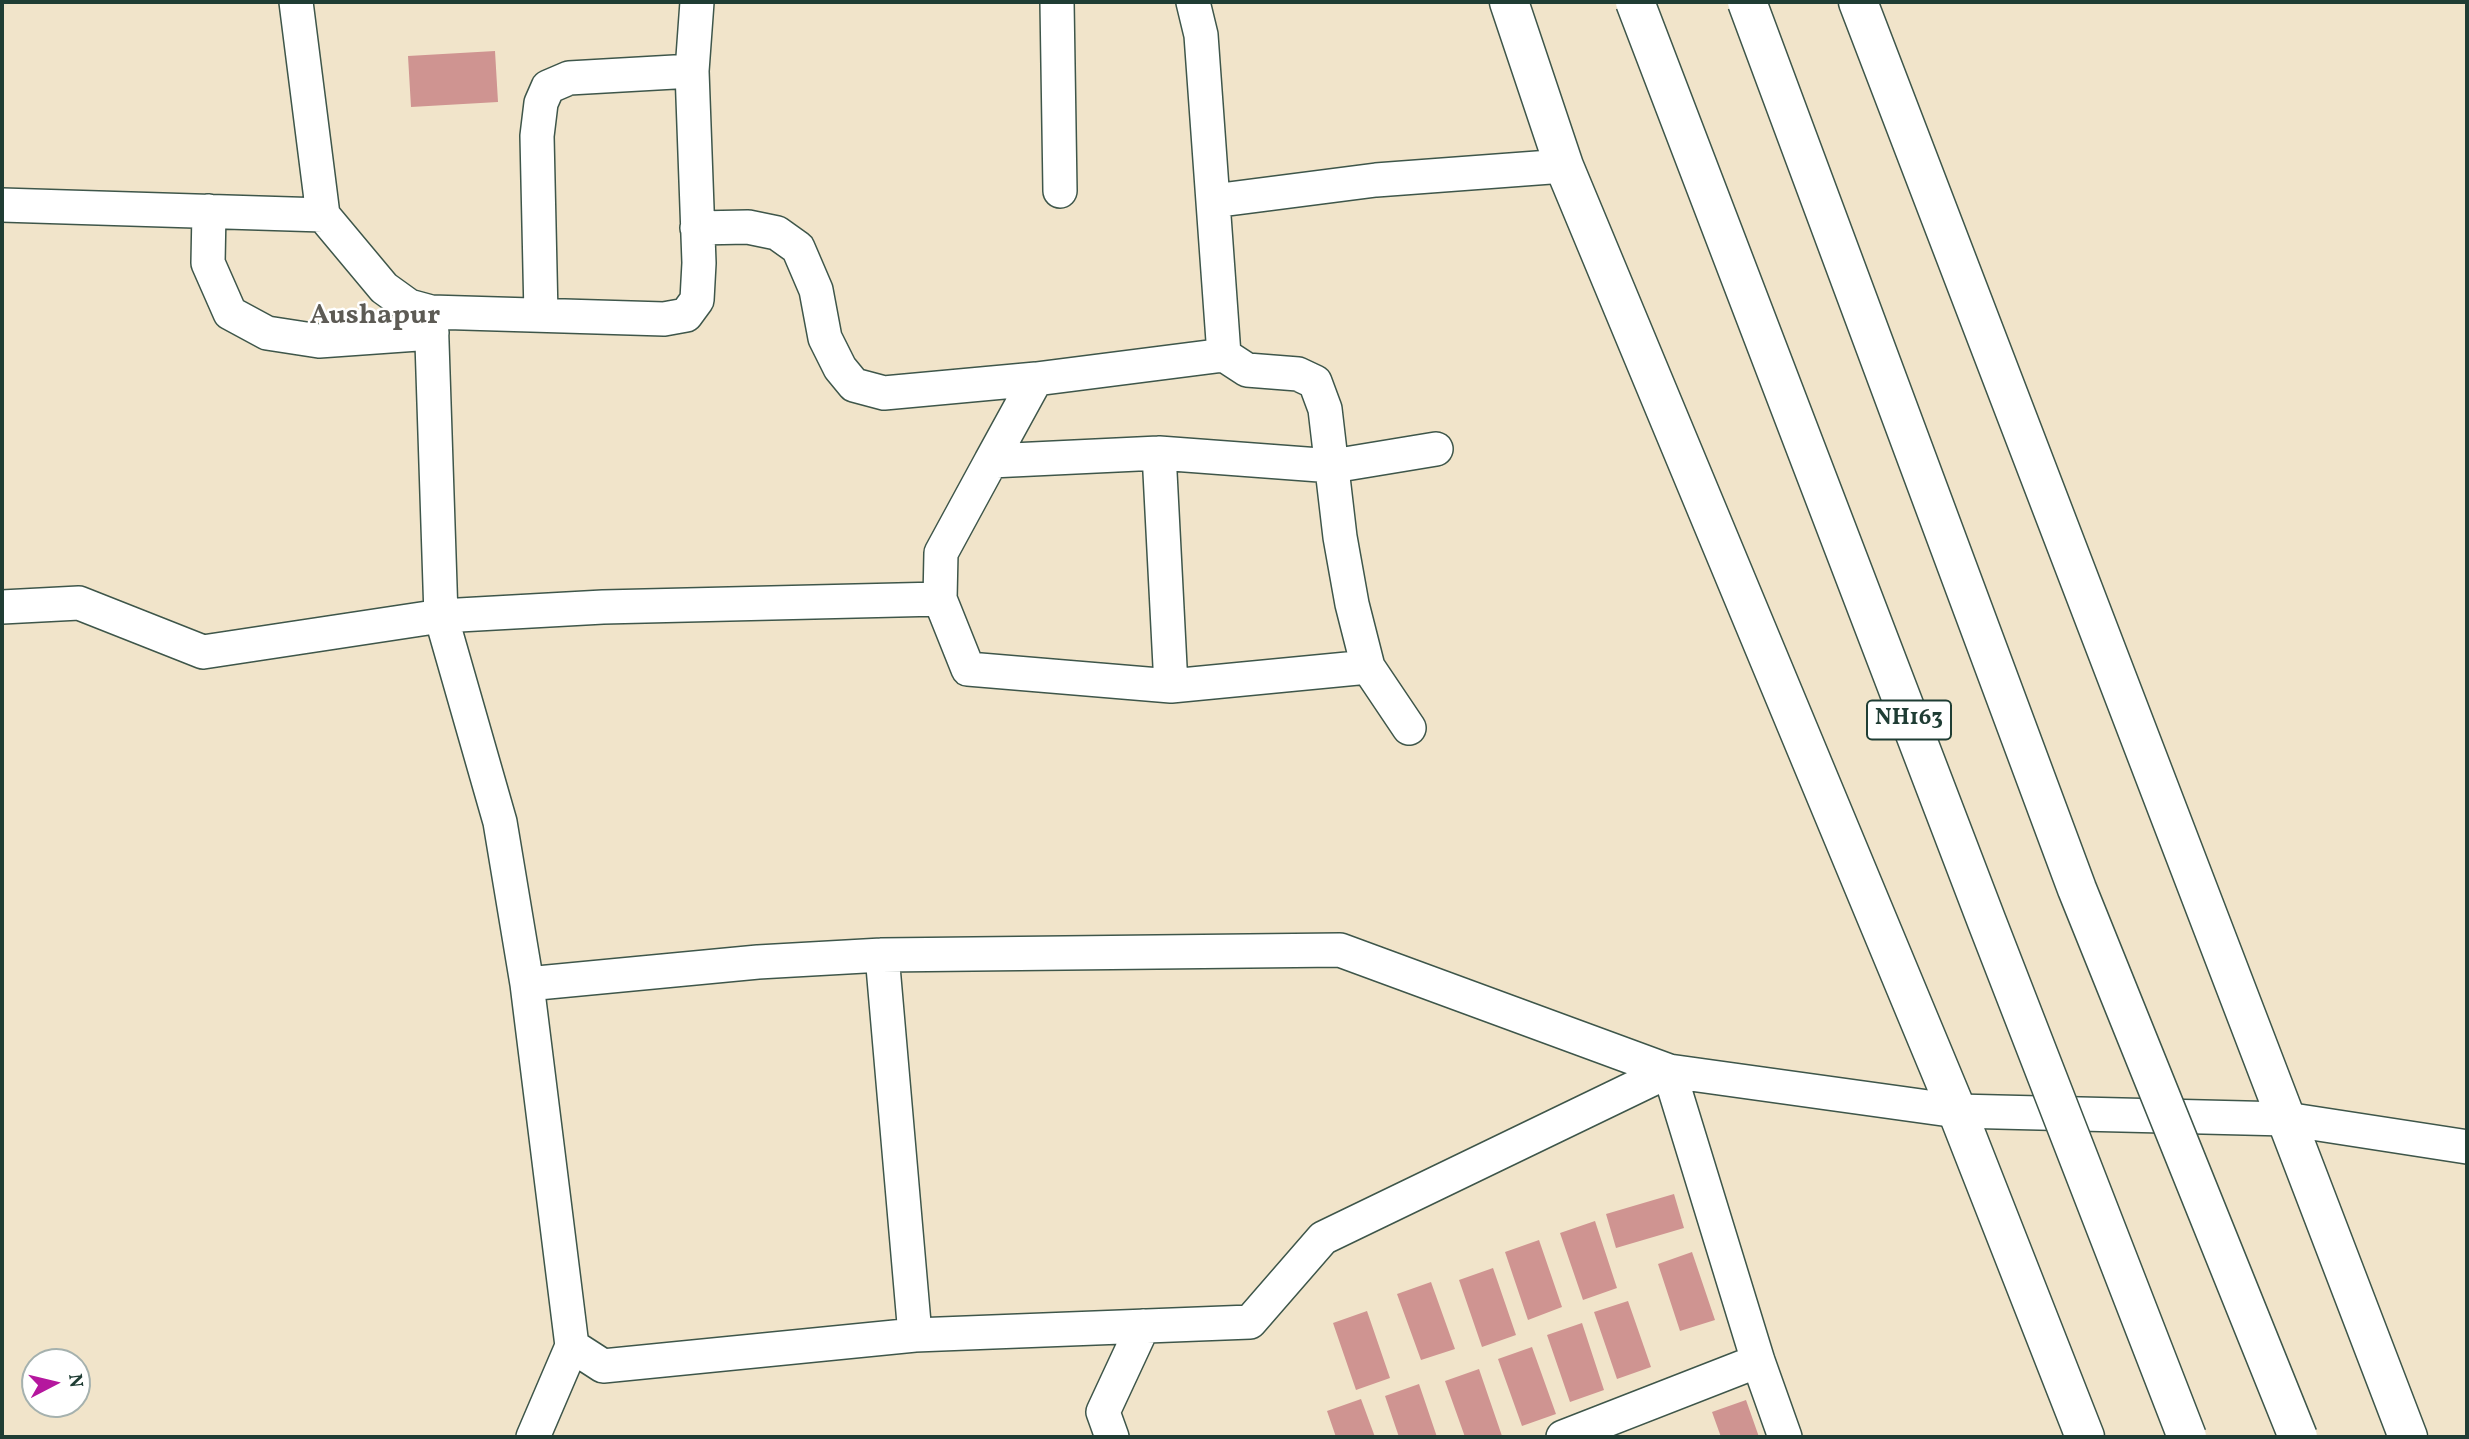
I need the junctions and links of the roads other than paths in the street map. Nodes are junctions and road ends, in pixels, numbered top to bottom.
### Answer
1 (296, 2) edge
2 (697, 2) edge
3 (1057, 2) edge
4 (1194, 2) edge
5 (1509, 2) edge
6 (1635, 2) edge
7 (1747, 2) edge
8 (1858, 2) edge
9 (692, 71) junction
10 (1564, 166) junction
11 (1060, 191) dead end
12 (1213, 201) junction
13 (2, 205) edge
14 (209, 211) junction
15 (323, 215) junction
16 (698, 228) junction
17 (541, 316) junction
18 (432, 322) junction
19 (1224, 355) junction
20 (1036, 379) junction
21 (1436, 449) dead end
22 (1159, 453) junction
23 (991, 461) junction
24 (1333, 466) junction
25 (940, 599) junction
26 (2, 607) edge
27 (441, 616) junction
28 (1368, 667) junction
29 (1171, 686) junction
30 (1409, 728) dead end
31 (882, 955) junction
32 (527, 984) junction
33 (1669, 1071) junction
34 (1957, 1111) junction
35 (2286, 1119) junction
36 (2467, 1147) edge
37 (1143, 1326) junction
38 (915, 1335) junction
39 (572, 1346) junction
40 (1758, 1361) junction
41 (533, 1437) edge
42 (1112, 1437) edge
43 (1563, 1437) edge
44 (1785, 1437) edge
45 (2085, 1437) edge
46 (2188, 1437) edge
47 (2298, 1437) edge
48 (2408, 1437) edge

1 - 15 street
2 - 9 street
3 - 11 street
4 - 12 street
5 - 10 main road
6 - 46 main road, NH163, bridge
7 - 47 main road, bridge
8 - 35 main road
9 - 16 street
9 - 17 street
10 - 12 street
10 - 34 main road
12 - 19 street
13 - 14 street
14 - 15 street
14 - 18 street
15 - 18 street
16 - 17 street
16 - 20 street
17 - 18 street
18 - 27 street
19 - 20 street
19 - 24 street
20 - 23 street
21 - 24 street
22 - 23 street
22 - 24 street
22 - 29 street
23 - 25 street
24 - 28 street
25 - 27 street
25 - 29 street
26 - 27 street
27 - 32 street
28 - 29 street
28 - 30 street
31 - 32 street
31 - 33 street
31 - 38 street
32 - 39 street
33 - 34 street
33 - 37 street
33 - 40 street
34 - 35 street
34 - 45 main road
35 - 36 street
35 - 48 main road
37 - 38 street
37 - 42 street
38 - 39 street
39 - 41 street
40 - 43 street
40 - 44 street

